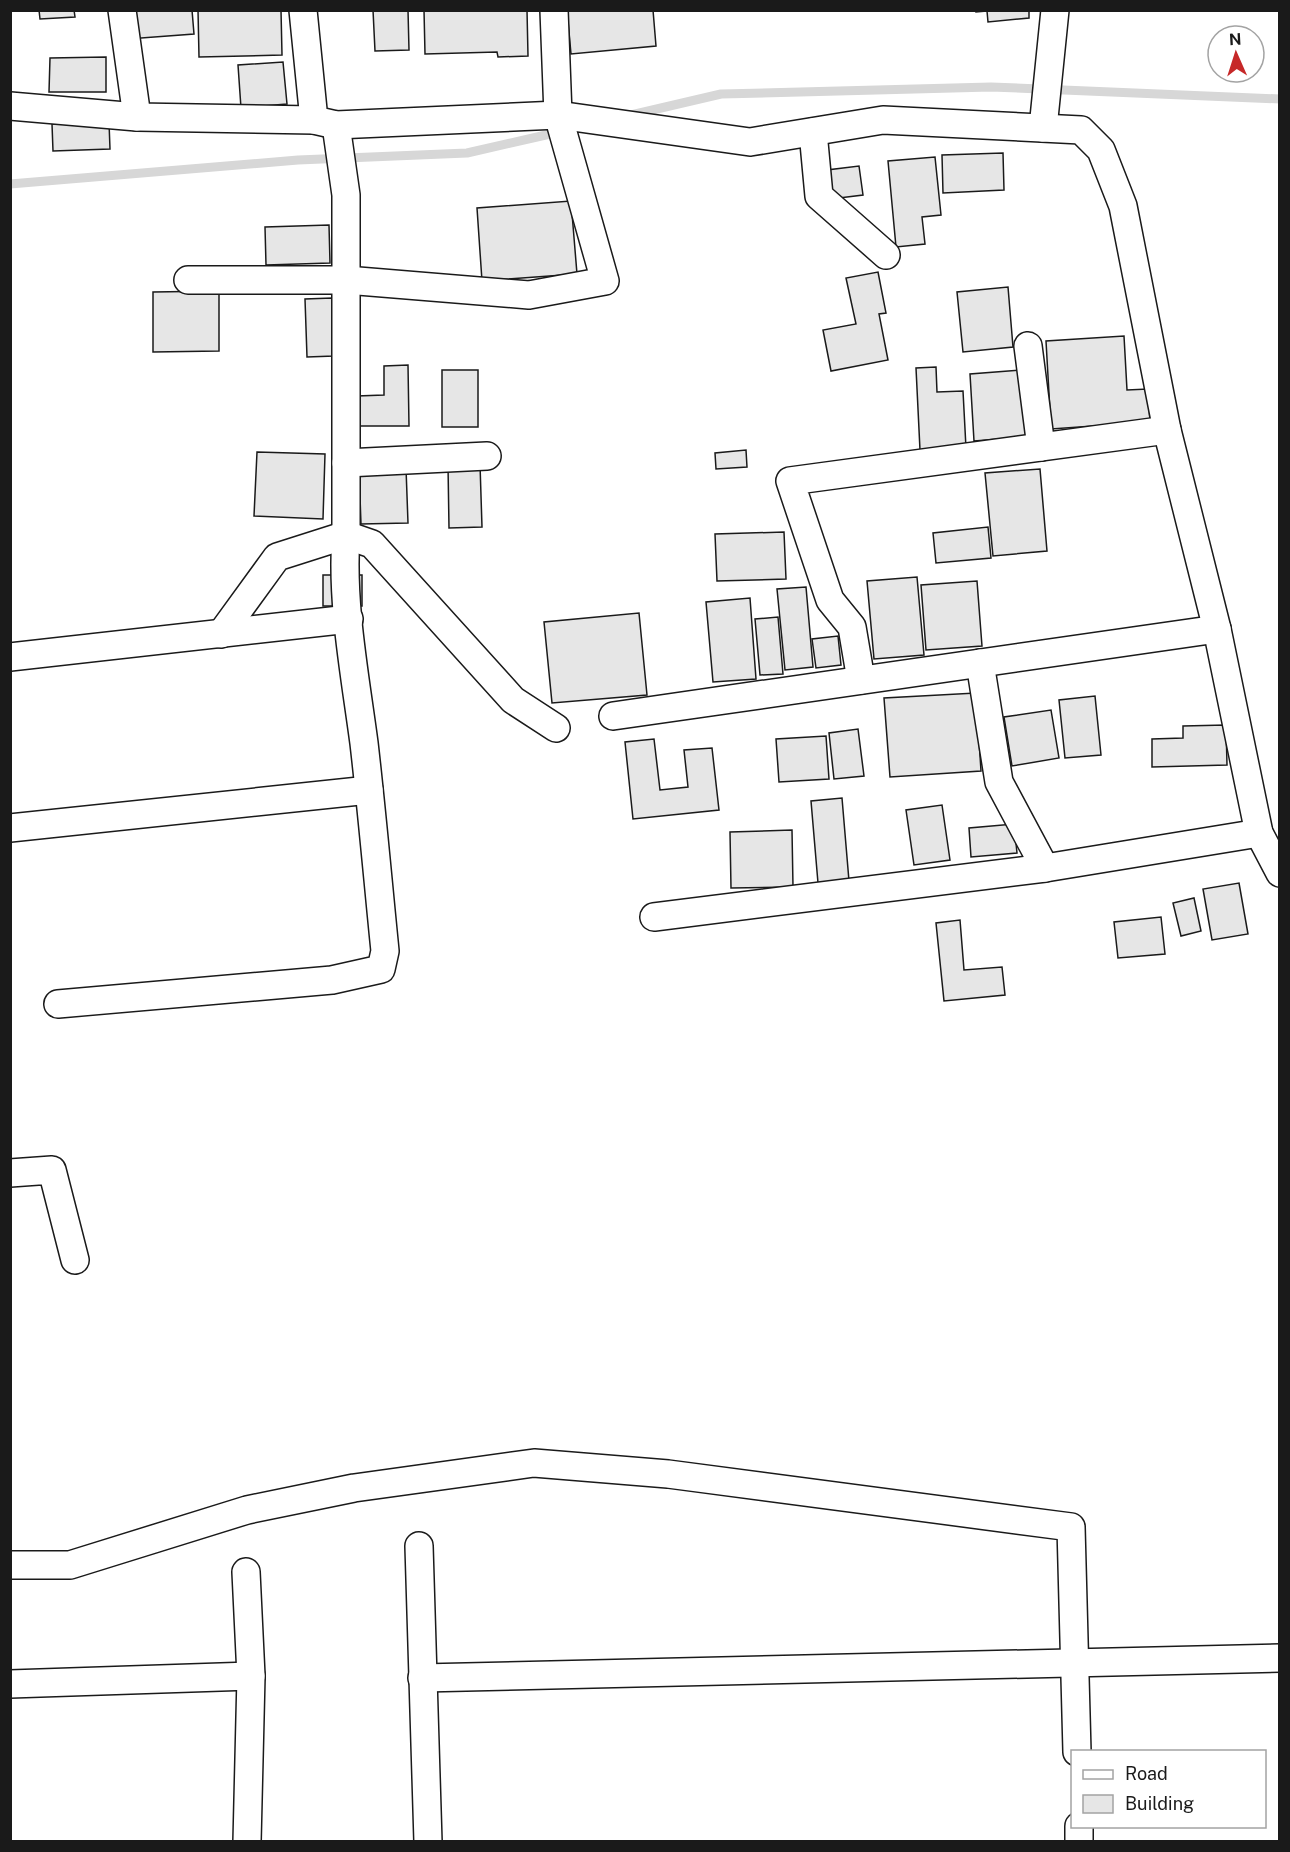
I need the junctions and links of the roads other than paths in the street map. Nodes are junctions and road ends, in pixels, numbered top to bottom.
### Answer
1 (122, 10) edge
2 (303, 10) edge
3 (554, 10) edge
4 (1055, 10) edge
5 (10, 106) edge
6 (138, 117) junction
7 (565, 117) junction
8 (1045, 117) junction
9 (325, 123) junction
10 (813, 132) junction
11 (886, 255) dead end
12 (188, 280) dead end
13 (346, 280) junction
14 (1029, 346) dead end
15 (1167, 430) junction
16 (1041, 447) junction
17 (487, 456) dead end
18 (346, 463) junction
19 (346, 535) junction
20 (349, 619) junction
21 (1217, 629) junction
22 (221, 634) junction
23 (10, 657) edge
24 (980, 663) junction
25 (861, 680) junction
26 (614, 716) dead end
27 (556, 728) dead end
28 (369, 790) junction
29 (10, 828) edge
30 (1259, 833) junction
31 (1045, 868) junction
32 (1280, 873) edge
33 (654, 917) dead end
34 (58, 1004) dead end
35 (10, 1173) edge
36 (75, 1260) dead end
37 (419, 1546) dead end
38 (10, 1565) edge
39 (246, 1572) dead end
40 (1280, 1658) edge
41 (1074, 1663) junction
42 (250, 1676) junction
43 (422, 1678) junction
44 (10, 1684) edge
45 (1077, 1750) edge
46 (247, 1842) edge
47 (428, 1842) edge

1 - 6 street
2 - 9 street
3 - 7 street
4 - 8 street
5 - 6 street
6 - 9 street
7 - 9 street
7 - 10 street
7 - 13 street
8 - 10 street
8 - 15 street
9 - 13 street
10 - 11 street
12 - 13 street
13 - 18 street
14 - 16 street
15 - 16 street
15 - 21 street
16 - 25 street
17 - 18 street
18 - 19 street
19 - 20 street
19 - 22 street
19 - 27 street
20 - 22 street
20 - 28 street
21 - 24 street
21 - 30 street
22 - 23 street
24 - 25 street
24 - 31 street
25 - 26 street
28 - 29 street
28 - 34 street
30 - 31 street
30 - 32 street
31 - 33 street
35 - 36 street
37 - 43 street
38 - 41 street
39 - 42 street
40 - 41 street
41 - 43 street
41 - 45 street
42 - 44 street
42 - 46 street
43 - 47 street

